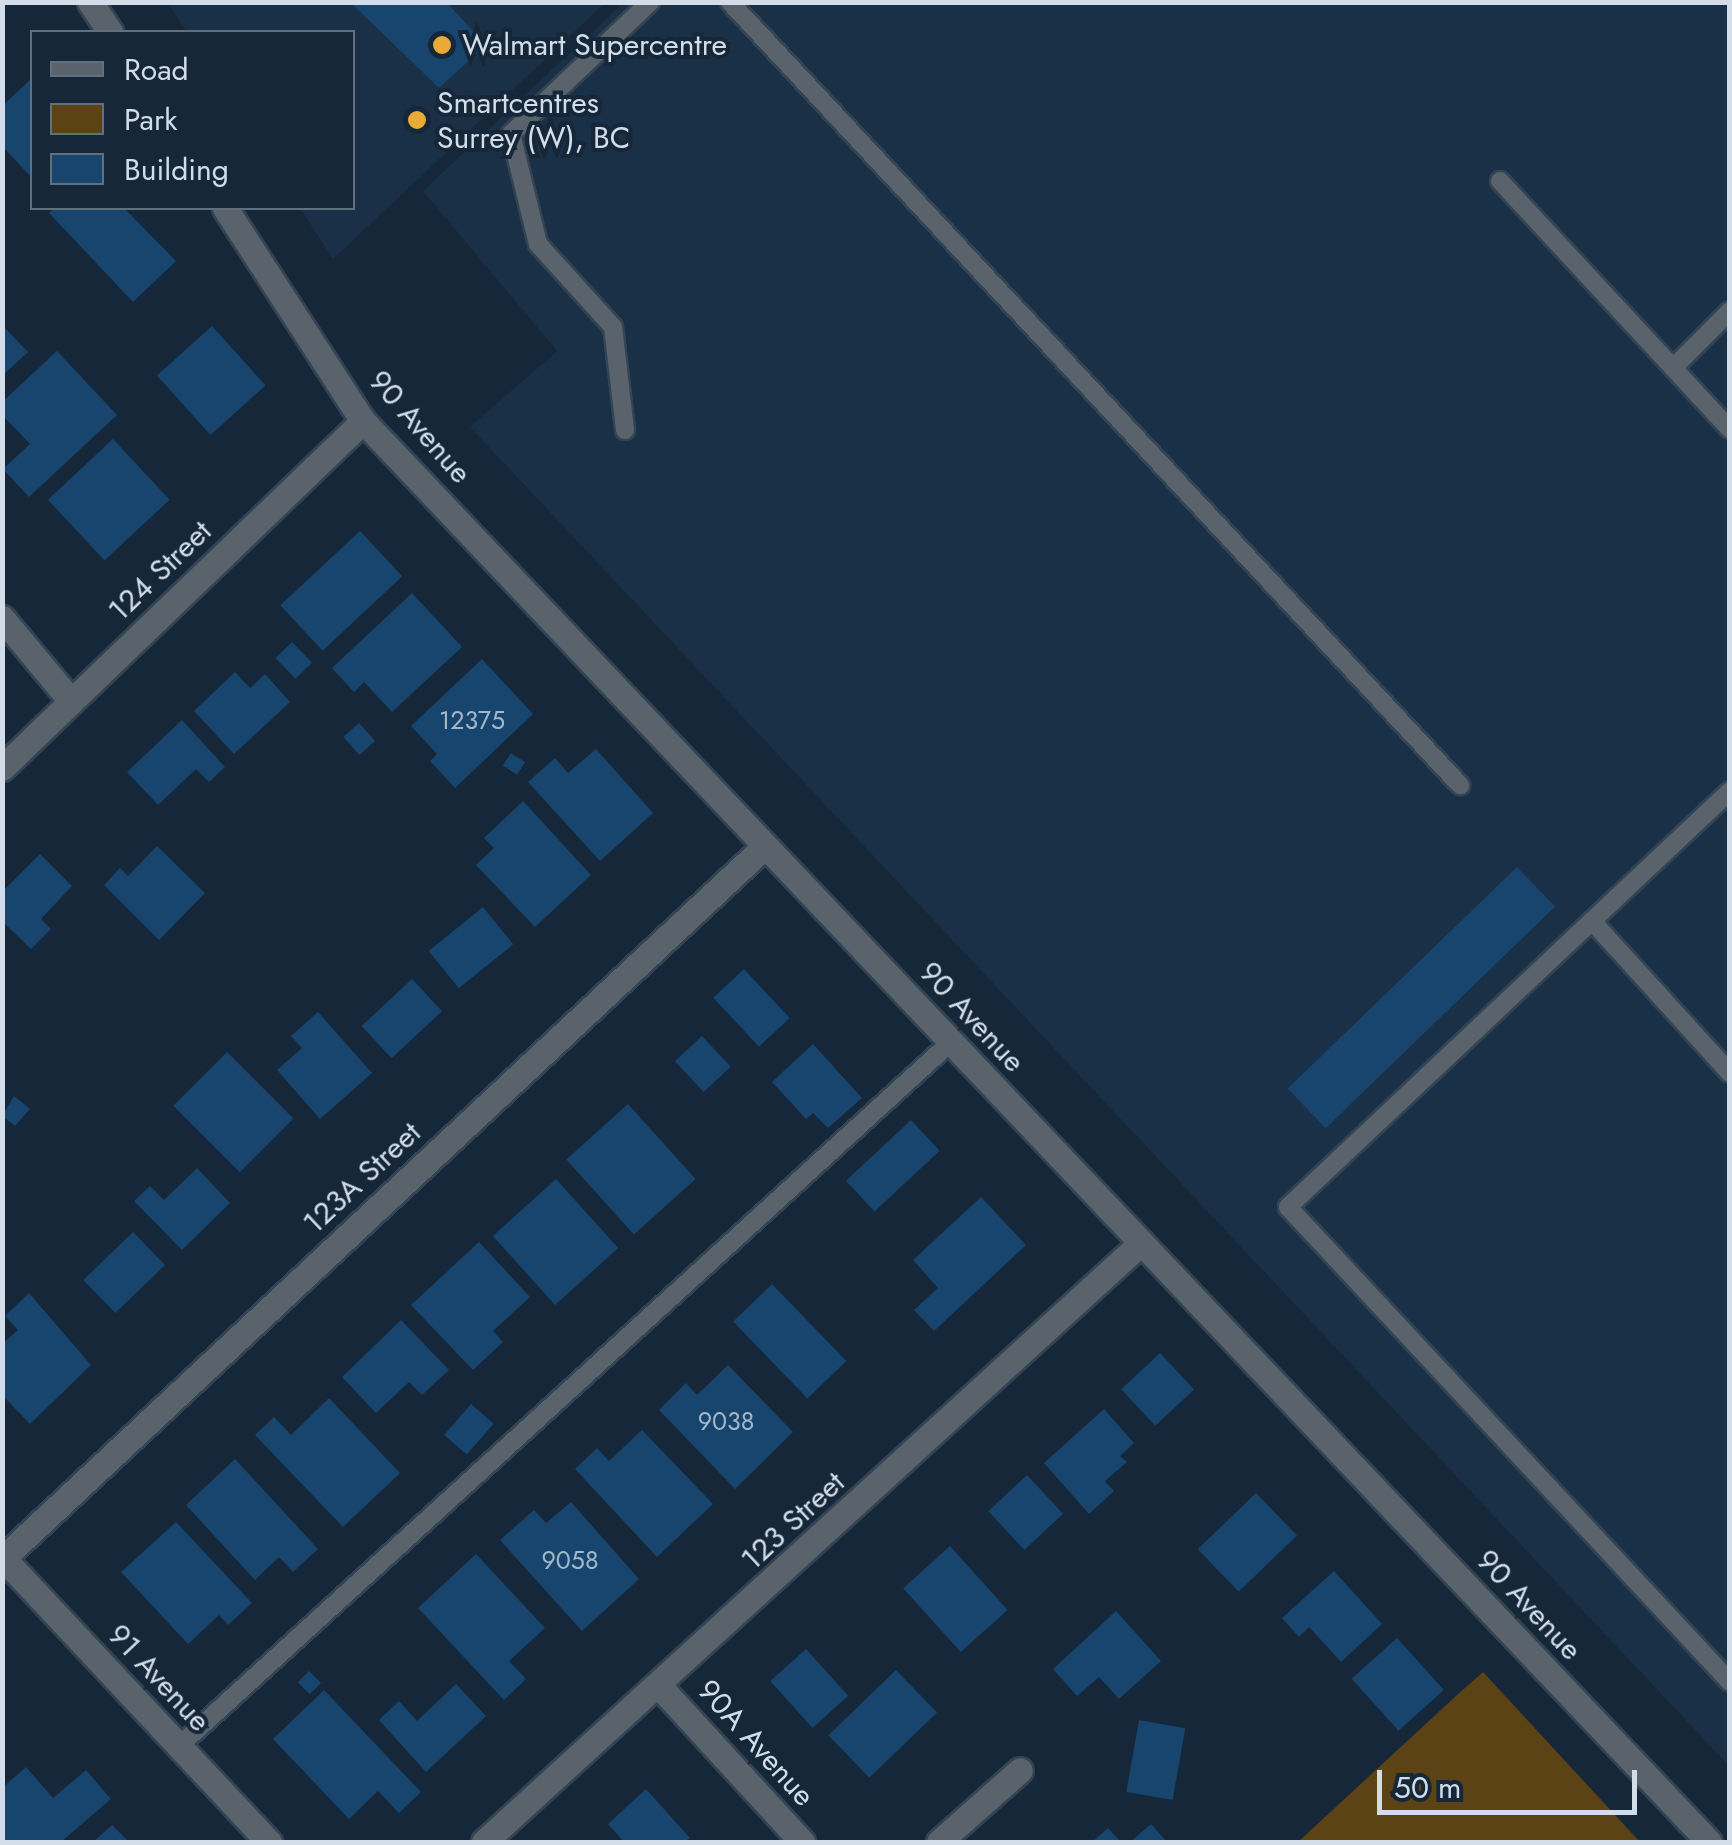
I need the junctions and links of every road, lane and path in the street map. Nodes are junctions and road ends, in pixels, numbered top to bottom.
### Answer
1 (90, 2) edge
2 (650, 2) edge
3 (730, 2) edge
4 (109, 30) edge
5 (1500, 181) dead end
6 (226, 210) edge
7 (1730, 312) edge
8 (1672, 368) junction
9 (364, 420) junction
10 (1730, 429) edge
11 (626, 430) dead end
12 (2, 618) edge
13 (71, 702) junction
14 (2, 768) edge
15 (1460, 785) dead end
16 (1730, 791) edge
17 (766, 846) junction
18 (1592, 921) junction
19 (951, 1042) junction
20 (1730, 1073) edge
21 (1141, 1243) junction
22 (3, 1558) edge
23 (1730, 1682) edge
24 (661, 1688) junction
25 (178, 1747) junction
26 (1020, 1770) dead end
27 (268, 1842) edge
28 (484, 1842) edge
29 (802, 1842) edge
30 (939, 1842) edge
31 (1709, 1842) edge

1 - 4 street
2 - 11 lane
3 - 15 lane
5 - 8 lane
6 - 9 street, 90 Avenue
7 - 8 lane
8 - 10 lane
9 - 13 street, 124 Street
9 - 17 street, 90 Avenue
12 - 13 street
13 - 14 street, 124 Street
16 - 18 lane
17 - 19 street, 90 Avenue
17 - 22 street, 123A Street
18 - 20 lane
18 - 23 lane
19 - 21 street, 90 Avenue
19 - 25 lane
21 - 24 street, 123 Street
21 - 31 street, 90 Avenue
22 - 25 street, 91 Avenue
24 - 28 street, 123 Street
24 - 29 street, 90A Avenue
25 - 27 street, 91 Avenue
26 - 30 street

